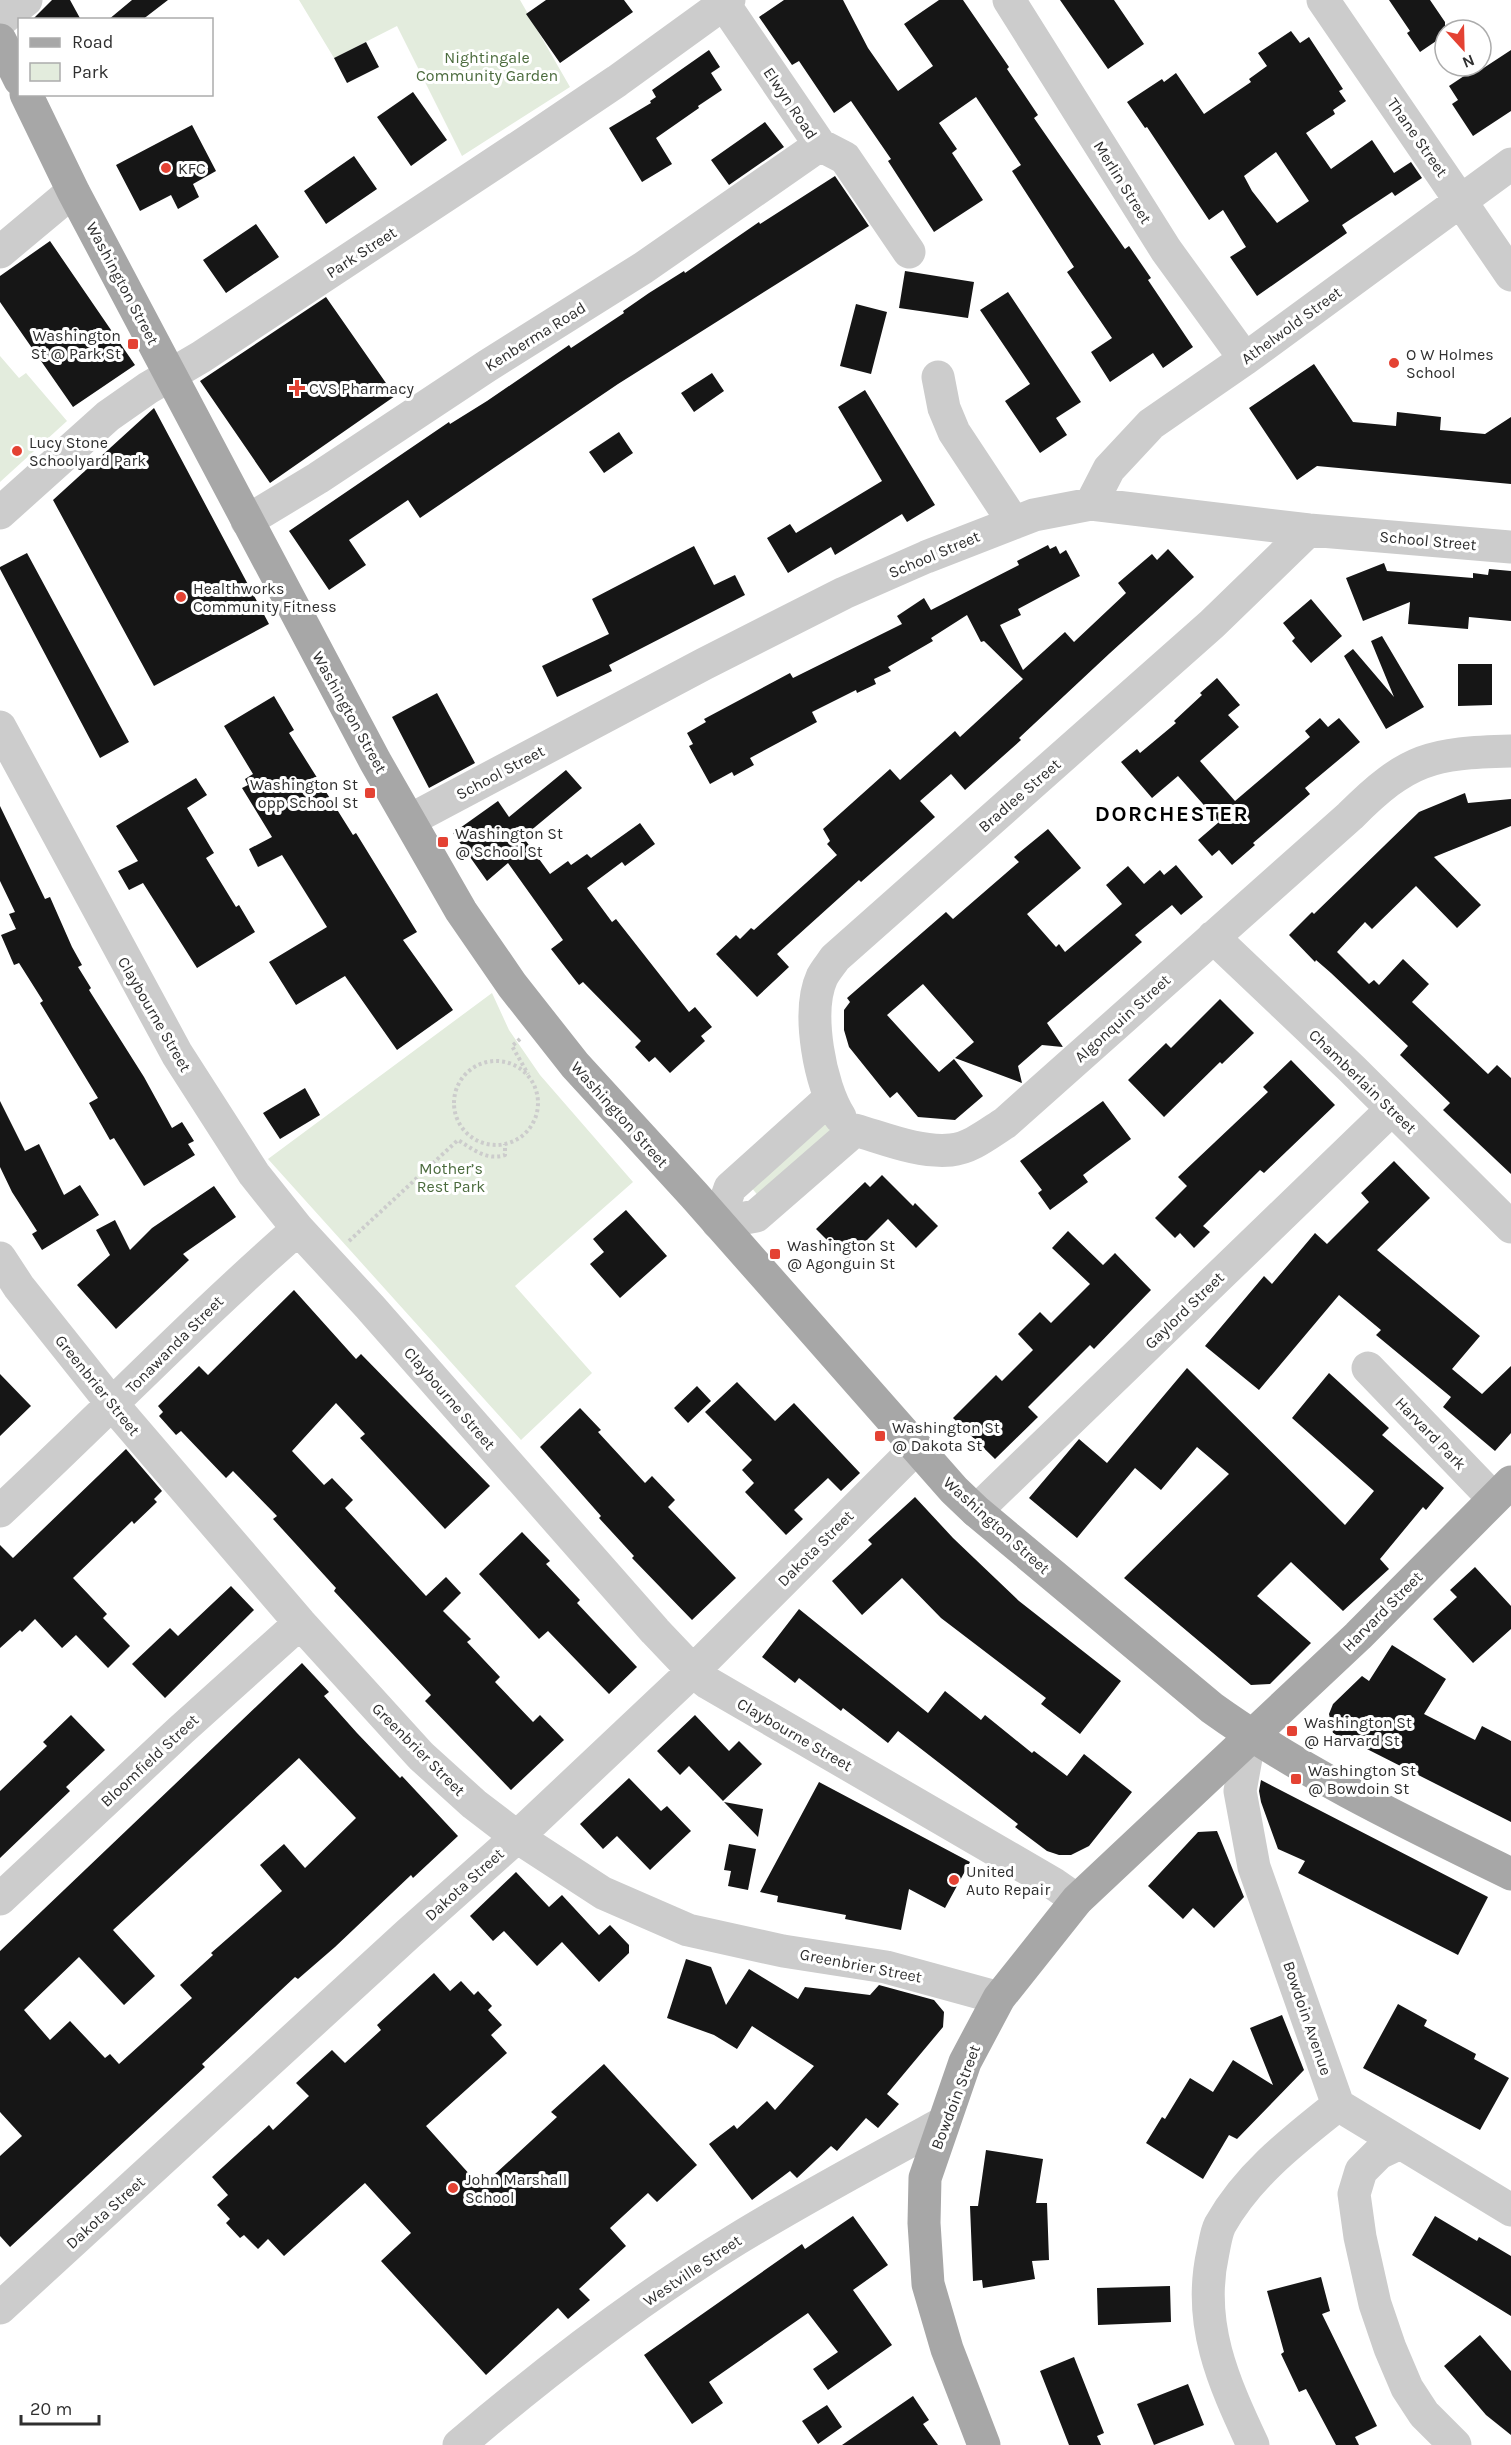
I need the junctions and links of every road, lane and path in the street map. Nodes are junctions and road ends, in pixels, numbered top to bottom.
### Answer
1 (26, 0) edge
2 (1009, 0) edge
3 (1323, 0) edge
4 (726, 2) edge
5 (0, 21) edge
6 (0, 40) edge
7 (18, 76) edge
8 (27, 96) edge
9 (820, 145) junction
10 (1511, 164) edge
11 (73, 190) junction
12 (1462, 201) junction
13 (0, 252) edge
14 (909, 252) dead end
15 (1511, 275) edge
16 (1245, 358) junction
17 (172, 374) junction
18 (938, 377) dead end
19 (1091, 504) junction
20 (0, 513) edge
21 (247, 521) junction
22 (1014, 523) junction
23 (1310, 530) junction
24 (1511, 547) edge
25 (0, 727) edge
26 (1511, 751) edge
27 (410, 820) junction
28 (1213, 937) junction
29 (830, 1098) junction
30 (1392, 1109) junction
31 (855, 1130) junction
32 (505, 1144) junction
33 (718, 1223) junction
34 (1511, 1227) edge
35 (298, 1229) junction
36 (0, 1258) edge
37 (337, 1272) junction
38 (1368, 1368) dead end
39 (113, 1405) junction
40 (916, 1448) junction
41 (1502, 1490) edge
42 (0, 1511) edge
43 (976, 1511) junction
44 (300, 1623) junction
45 (693, 1671) junction
46 (1250, 1736) junction
47 (517, 1837) junction
48 (1511, 1874) edge
49 (0, 1899) edge
50 (1077, 1900) junction
51 (999, 1998) junction
52 (1338, 2105) junction
53 (943, 2124) junction
54 (1400, 2143) junction
55 (1511, 2210) edge
56 (0, 2308) edge
57 (459, 2445) edge
58 (984, 2445) edge
59 (1253, 2445) edge
60 (1455, 2445) edge

1 - 5 street
2 - 16 street, Merlin Street
3 - 12 street, Thane Street
4 - 9 street, Elwyn Road
4 - 17 street, Park Street
6 - 7 main road
8 - 11 main road, Washington Street
9 - 14 street, Elwyn Road
9 - 21 street, Kenberma Road
10 - 12 street, Athelwold Street
11 - 13 street
11 - 17 main road, Washington Street
12 - 15 street, Thane Street
12 - 16 street, Athelwold Street
16 - 19 street, Athelwold Street
17 - 20 street, Park Street
17 - 21 main road, Washington Street
18 - 22 street
19 - 22 street, School Street
19 - 23 street, School Street
21 - 27 main road, Washington Street
22 - 27 street, School Street
23 - 24 street, School Street
23 - 29 street, Bradlee Street
25 - 35 street, Claybourne Street
26 - 28 street, Algonquin Street
27 - 33 main road, Washington Street
28 - 30 street, Chamberlain Street
28 - 31 street, Algonquin Street
29 - 31 street, Bradlee Street
29 - 33 street
30 - 34 street, Chamberlain Street
30 - 43 street, Gaylord Street
31 - 33 street
32 - 32 path
32 - 37 path
33 - 40 main road, Washington Street
35 - 37 street, Claybourne Street
35 - 39 street, Tonawanda Street
36 - 39 street, Greenbrier Street
37 - 45 street, Claybourne Street
38 - 41 street, Harvard Park
39 - 42 street, Tonawanda Street
39 - 44 street, Greenbrier Street
40 - 43 main road, Washington Street
40 - 45 street, Dakota Street
41 - 46 main road, Harvard Street
43 - 46 main road, Washington Street
44 - 47 street, Greenbrier Street
44 - 49 street, Bloomfield Street
45 - 47 street, Dakota Street
45 - 50 street, Claybourne Street
46 - 48 main road, Washington Street
46 - 50 main road, Bowdoin Street
46 - 52 street, Bowdoin Avenue
47 - 51 street, Greenbrier Street
47 - 56 street, Dakota Street
50 - 51 main road, Bowdoin Street
51 - 53 main road, Bowdoin Street
52 - 54 street
52 - 59 street
53 - 57 street, Westville Street
53 - 58 main road, Bowdoin Street
54 - 55 street
54 - 60 street

